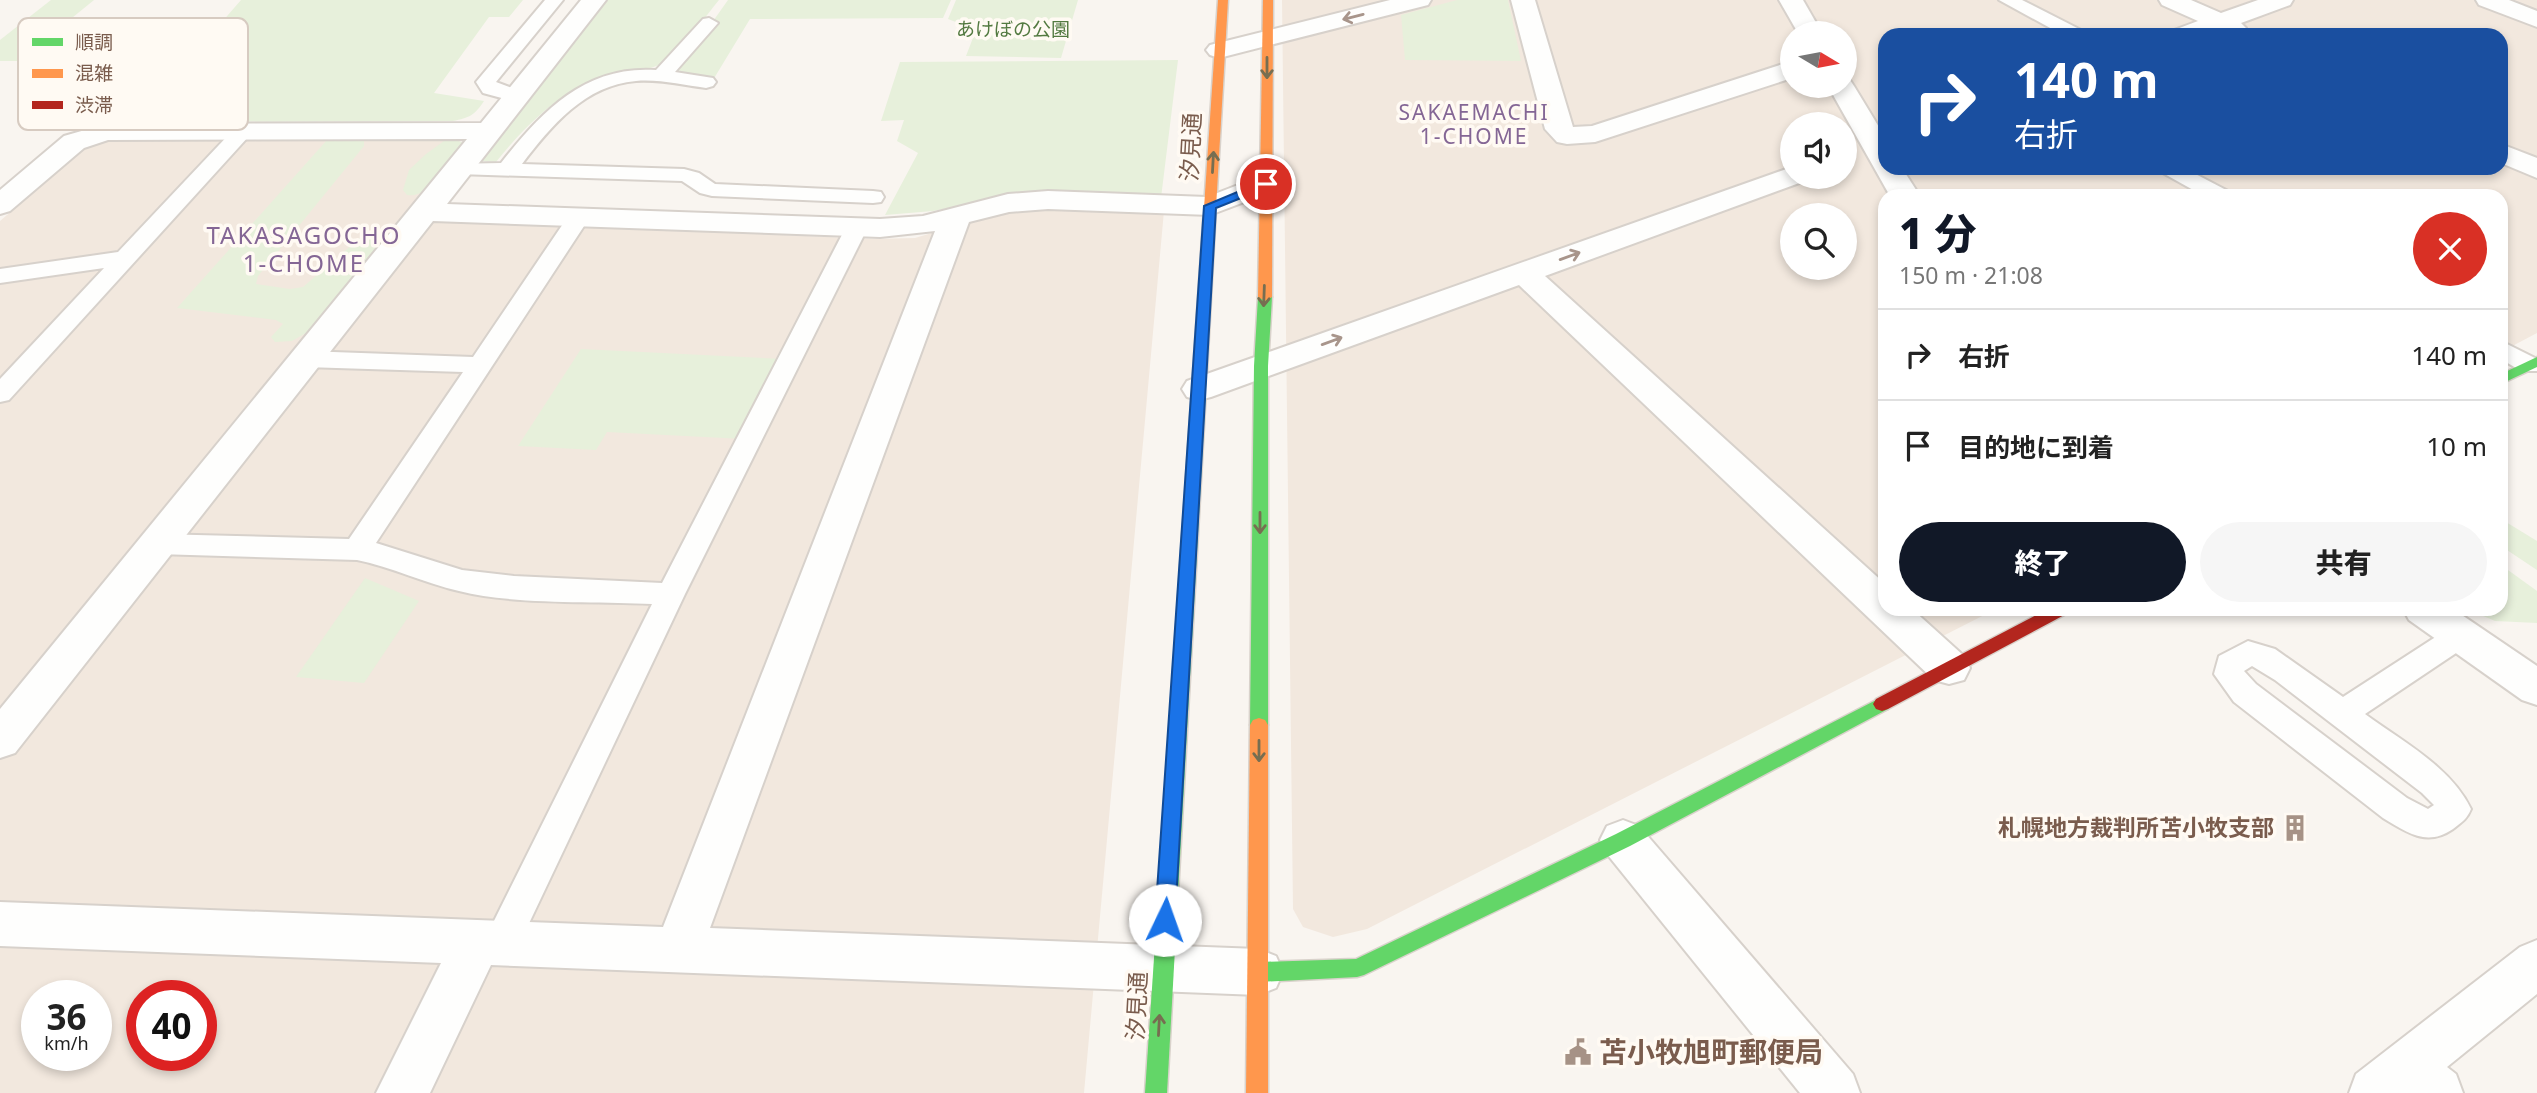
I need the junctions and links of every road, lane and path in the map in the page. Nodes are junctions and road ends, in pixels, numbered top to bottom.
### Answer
1 (554, 0) edge
2 (594, 0) edge
3 (1223, 0) edge
4 (1268, 0) edge
5 (1419, 0) edge
6 (1523, 0) edge
7 (1791, 0) edge
8 (2008, 0) edge
9 (2171, 0) edge
10 (2281, 0) edge
11 (2488, 0) edge
12 (2537, 20) edge
13 (1803, 21) edge
14 (2219, 22) junction
15 (709, 23) dead end
16 (2063, 28) edge
17 (2202, 28) edge
18 (2232, 28) edge
19 (1267, 38) junction
20 (1219, 50) junction
21 (1780, 73) edge
22 (661, 76) junction
23 (706, 82) dead end
24 (516, 96) junction
25 (1848, 98) edge
26 (488, 131) junction
27 (242, 132) junction
28 (1878, 154) edge
29 (2508, 155) edge
30 (458, 168) junction
31 (2537, 169) edge
32 (506, 170) junction
33 (2181, 175) edge
34 (1780, 180) edge
35 (1266, 184) junction
36 (2207, 189) edge
37 (873, 197) dead end
38 (0, 205) edge
39 (1210, 206) junction
40 (423, 212) junction
41 (579, 217) junction
42 (955, 219) junction
43 (857, 227) junction
44 (126, 258) junction
45 (1523, 272) junction
46 (0, 276) edge
47 (2508, 352) edge
48 (305, 359) junction
49 (2533, 363) edge
50 (481, 365) junction
51 (1261, 366) junction
52 (2508, 376) edge
53 (1199, 389) junction
54 (0, 394) edge
55 (157, 544) junction
56 (357, 550) junction
57 (671, 594) junction
58 (1878, 601) edge
59 (1895, 616) edge
60 (2049, 616) edge
61 (2433, 616) edge
62 (2461, 635) junction
63 (1950, 668) junction
64 (2537, 688) edge
65 (2341, 714) junction
66 (0, 740) edge
67 (1623, 839) junction
68 (0, 924) edge
69 (489, 942) junction
70 (678, 950) junction
71 (2537, 963) edge
72 (1162, 968) junction
73 (1258, 972) junction
74 (2406, 1084) edge
75 (402, 1093) edge
76 (1156, 1093) edge
77 (1257, 1093) edge
78 (1833, 1093) edge

1 - 24 lane
2 - 24 street
3 - 20 street, 汐見通
4 - 19 street
5 -> 19 street
6 - 21 street
7 - 13 street
8 - 16 lane
9 - 14 street
10 - 14 street
11 - 12 street
14 - 17 street
14 - 18 street
15 - 22 lane
19 - 20 street
19 -> 35 street
39 -> 20 street, 汐見通
22 - 23 lane
22 - 32 lane
24 - 26 street
25 - 28 street
26 - 27 street
26 - 30 street
27 - 38 street
27 - 44 lane
29 - 31 street
30 - 32 lane
30 - 40 street
32 - 37 lane
33 - 36 lane
45 -> 34 street
35 - 39 street
35 -> 51 street
39 - 42 street
39 - 53 street, 汐見通
40 - 41 street
40 - 48 street
41 - 43 street
41 - 50 lane
42 - 43 street
42 - 70 street
43 - 57 lane
44 - 46 lane
44 - 54 lane
51 -> 45 street
45 - 58 street
47 - 49 lane
48 - 50 lane
48 - 55 street
49 - 52 street
50 - 56 lane
51 - 53 street
51 -> 73 street
53 - 72 street, 汐見通
55 - 56 lane
55 - 66 street
56 - 57 lane
57 - 69 lane
59 - 63 street
60 - 63 street
61 - 62 street
62 - 64 street
62 - 65 lane
63 - 67 street
65 - 65 lane
67 - 73 street
67 - 78 street
68 - 69 street
69 - 70 street
69 - 75 street
70 - 72 street
71 - 74 street
72 - 73 street
76 -> 72 street, 汐見通
73 - 77 street

